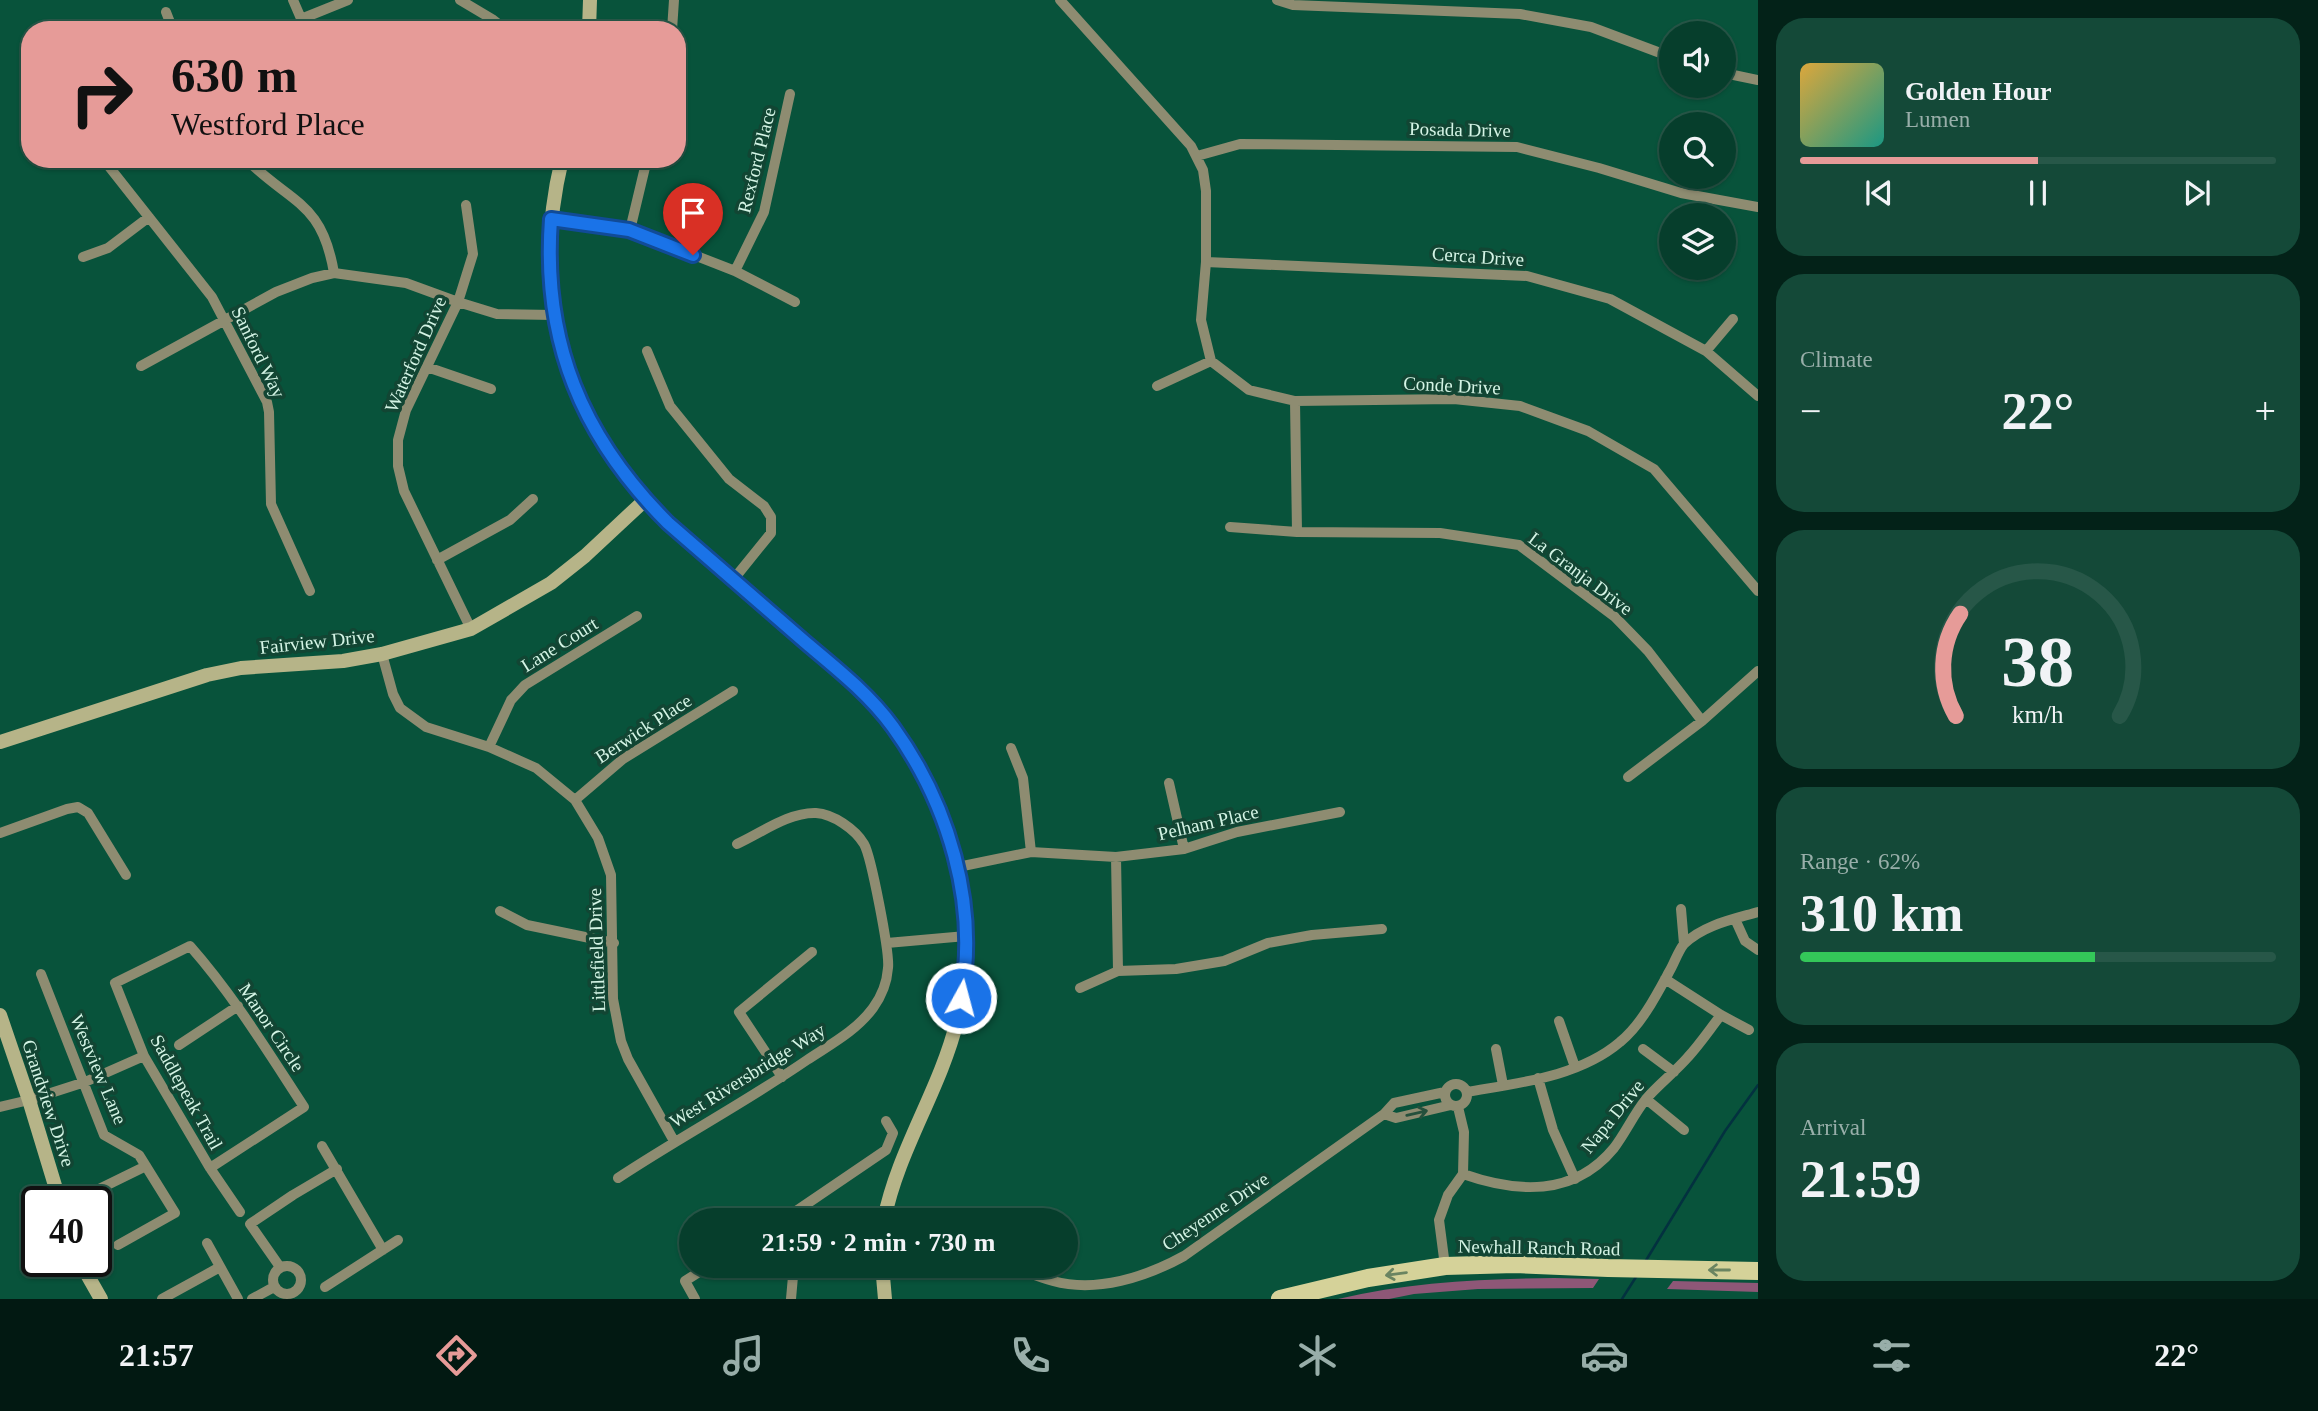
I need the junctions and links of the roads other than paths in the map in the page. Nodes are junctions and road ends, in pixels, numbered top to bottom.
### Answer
1 (293, 0) edge
2 (348, 0) edge
3 (460, 0) edge
4 (590, 0) edge
5 (674, 0) edge
6 (1060, 0) edge
7 (1277, 0) edge
8 (166, 12) dead end
9 (170, 21) edge
10 (301, 21) edge
11 (310, 21) edge
12 (495, 21) edge
13 (589, 21) edge
14 (673, 21) edge
15 (1659, 52) edge
16 (1736, 75) edge
17 (1758, 80) edge
18 (790, 94) dead end
19 (1197, 156) junction
20 (110, 168) edge
21 (257, 168) edge
22 (560, 168) edge
23 (645, 168) edge
24 (466, 205) dead end
25 (1758, 207) edge
26 (149, 217) junction
27 (551, 219) junction
28 (629, 230) junction
29 (83, 257) dead end
30 (1206, 262) junction
31 (735, 271) junction
32 (334, 273) junction
33 (458, 302) junction
34 (795, 302) dead end
35 (554, 315) junction
36 (1732, 319) dead end
37 (224, 320) junction
38 (647, 351) dead end
39 (1706, 351) junction
40 (1211, 361) junction
41 (141, 366) dead end
42 (427, 367) junction
43 (1157, 386) dead end
44 (491, 389) dead end
45 (1758, 396) edge
46 (1295, 401) junction
47 (533, 499) dead end
48 (645, 500) junction
49 (1230, 527) dead end
50 (1297, 532) junction
51 (437, 560) junction
52 (733, 580) junction
53 (310, 591) dead end
54 (1758, 591) edge
55 (637, 616) dead end
56 (471, 629) junction
57 (382, 654) junction
58 (1758, 671) edge
59 (733, 691) dead end
60 (1702, 721) junction
61 (0, 742) edge
62 (489, 747) junction
63 (1011, 748) dead end
64 (1628, 777) dead end
65 (1169, 783) dead end
66 (575, 800) junction
67 (1340, 812) dead end
68 (0, 833) edge
69 (737, 844) dead end
70 (1184, 849) junction
71 (1031, 852) junction
72 (1116, 857) junction
73 (958, 867) junction
74 (127, 875) dead end
75 (1681, 909) dead end
76 (500, 911) dead end
77 (1758, 912) edge
78 (1735, 919) junction
79 (1382, 929) dead end
80 (966, 936) junction
81 (614, 943) junction
82 (887, 943) junction
83 (1684, 944) junction
84 (1758, 950) edge
85 (812, 953) dead end
86 (1118, 971) junction
87 (41, 974) dead end
88 (1665, 979) junction
89 (115, 983) joint
90 (1080, 988) dead end
91 (238, 1006) junction
92 (0, 1015) edge
93 (1721, 1015) junction
94 (1559, 1021) dead end
95 (1749, 1030) dead end
96 (179, 1045) dead end
97 (1496, 1049) dead end
98 (1643, 1049) dead end
99 (144, 1056) junction
100 (1575, 1068) junction
101 (1674, 1072) junction
102 (782, 1077) junction
103 (1538, 1078) junction
104 (85, 1082) junction
105 (1503, 1085) junction
106 (1446, 1092) junction
107 (1467, 1092) junction
108 (1646, 1099) junction
109 (29, 1100) junction
110 (1454, 1106) junction
111 (0, 1107) edge
112 (1384, 1114) junction
113 (886, 1121) dead end
114 (1684, 1130) dead end
115 (674, 1141) junction
116 (322, 1146) dead end
117 (146, 1166) junction
118 (209, 1168) junction
119 (337, 1169) junction
120 (1463, 1174) junction
121 (618, 1178) dead end
122 (1575, 1179) junction
123 (55, 1186) edge
124 (105, 1186) edge
125 (800, 1208) edge
126 (886, 1208) edge
127 (240, 1212) dead end
128 (398, 1240) dead end
129 (207, 1243) dead end
130 (118, 1245) dead end
131 (383, 1250) junction
132 (1445, 1266) junction
133 (220, 1267) junction
134 (280, 1267) junction
135 (1758, 1271) edge
136 (89, 1277) edge
137 (690, 1278) edge
138 (793, 1278) edge
139 (883, 1278) edge
140 (1044, 1278) edge
141 (274, 1287) junction
142 (325, 1287) dead end
143 (296, 1290) junction
144 (102, 1299) edge
145 (162, 1299) edge
146 (238, 1299) edge
147 (251, 1299) edge
148 (305, 1299) edge
149 (695, 1299) edge
150 (791, 1299) edge
151 (884, 1299) edge
152 (1280, 1299) edge

1 - 10 street
2 - 11 street
3 - 12 street
4 - 13 street
5 - 14 street
6 - 19 street
7 - 15 street
8 - 9 street
16 - 17 street
18 - 31 street, Rexford Place
19 - 25 street, Posada Drive
19 - 30 street
20 - 26 street, Sanford Way
21 - 32 street
22 - 27 street
23 - 28 street
24 - 33 street, Waterford Drive
26 - 29 street
26 - 37 street, Sanford Way
27 - 28 street
27 - 35 street
28 - 31 street
30 - 39 street, Cerca Drive
30 - 40 street
31 - 34 street
32 - 33 street
32 - 37 street
33 - 35 street
33 - 42 street, Waterford Drive
35 - 48 street
36 - 39 street
37 - 41 street
37 - 53 street, Sanford Way
38 - 52 street
39 - 45 street, Cerca Drive
40 - 43 street
40 - 46 street, Conde Drive
42 - 44 street
42 - 51 street, Waterford Drive
46 - 50 street
46 - 54 street, Conde Drive
47 - 51 street
48 - 52 street
48 - 56 street, Fairview Drive
49 - 50 street, La Granja Drive
50 - 60 street, La Granja Drive
51 - 56 street, Waterford Drive
52 - 73 street
55 - 62 street, Lane Court
56 - 57 street, Fairview Drive
57 - 61 street, Fairview Drive
57 - 62 street, Littlefield Drive
58 - 60 street
59 - 66 street, Berwick Place
60 - 64 street
62 - 66 street, Littlefield Drive
63 - 71 street
65 - 70 street
66 - 81 street, Littlefield Drive
67 - 70 street, Pelham Place
68 - 74 street
69 - 82 street
70 - 72 street, Pelham Place
71 - 72 street, Pelham Place
71 - 73 street, Pelham Place
72 - 86 street
73 - 80 street
75 - 83 street
76 - 81 street
77 - 78 street
78 - 83 street
78 - 84 street
79 - 86 street
80 - 82 street
80 - 126 street
81 - 115 street, Littlefield Drive
82 - 102 street, West Riversbridge Way
83 - 88 street
85 - 102 street
86 - 90 street
87 - 104 street, Westview Lane
88 - 93 street
88 - 100 street
89 - 91 street, Manor Circle
89 - 99 street, Saddlepeak Trail
91 - 96 street
91 - 118 street, Manor Circle
92 - 109 street, Grandview Drive
93 - 95 street
93 - 101 street, Napa Drive
94 - 100 street
97 - 105 street
98 - 101 street
99 - 104 street
99 - 118 street, Saddlepeak Trail
100 - 103 street
101 - 108 street, Napa Drive
102 - 115 street, West Riversbridge Way
103 - 105 street
103 - 122 street
104 - 109 street
104 - 117 street, Westview Lane
105 - 107 street
106 - 107 street
106 - 110 street
106 - 112 street, Cheyenne Drive
107 - 110 street
108 - 114 street
108 - 122 street, Napa Drive
109 - 111 street
109 - 123 street, Grandview Drive
112 -> 110 street
110 - 120 street
112 - 140 street, Cheyenne Drive
113 - 125 street
115 - 121 street, West Riversbridge Way
116 - 119 street
117 - 124 street
117 - 130 street, Westview Lane
118 - 127 street, Saddlepeak Trail
119 - 131 street
119 - 134 street
120 - 122 street, Napa Drive
120 - 132 street
128 - 131 street
129 - 133 street
131 - 142 street
135 -> 132 main road, Newhall Ranch Road
132 -> 152 main road, Newhall Ranch Road
133 - 145 street
133 - 146 street
134 - 141 street
134 - 143 street
136 - 144 street
137 - 149 street
138 - 150 street
139 - 151 street
141 - 143 street
141 - 147 street
143 - 148 street

